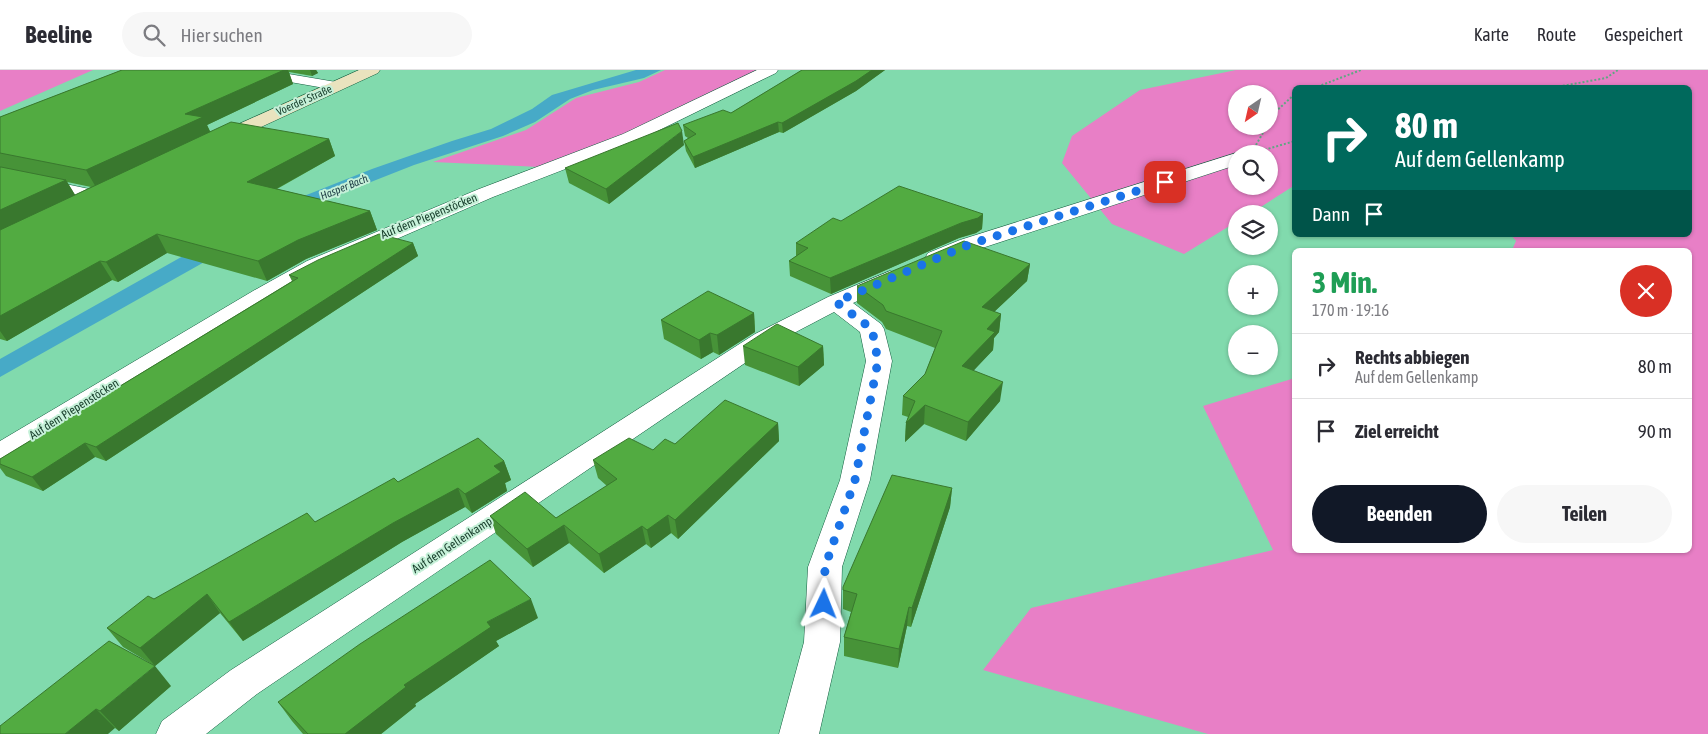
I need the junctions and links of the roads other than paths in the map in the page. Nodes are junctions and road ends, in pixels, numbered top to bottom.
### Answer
1 (244, 70) edge
2 (301, 70) edge
3 (372, 70) edge
4 (770, 70) edge
5 (342, 83) junction
6 (202, 147) edge
7 (1228, 162) edge
8 (0, 178) edge
9 (108, 192) joint
10 (71, 209) edge
11 (836, 302) junction
12 (0, 454) edge
13 (176, 734) edge
14 (799, 734) edge

1 - 5 lane
2 - 5 lane
3 - 5 main road, Voerder Straße
4 - 12 street, Auf dem Piepenstöcken
5 - 6 main road, Voerder Straße
7 - 11 street, Auf dem Gellenkamp
8 - 9 lane
9 - 10 main road
11 - 13 street, Auf dem Gellenkamp
11 - 14 street

